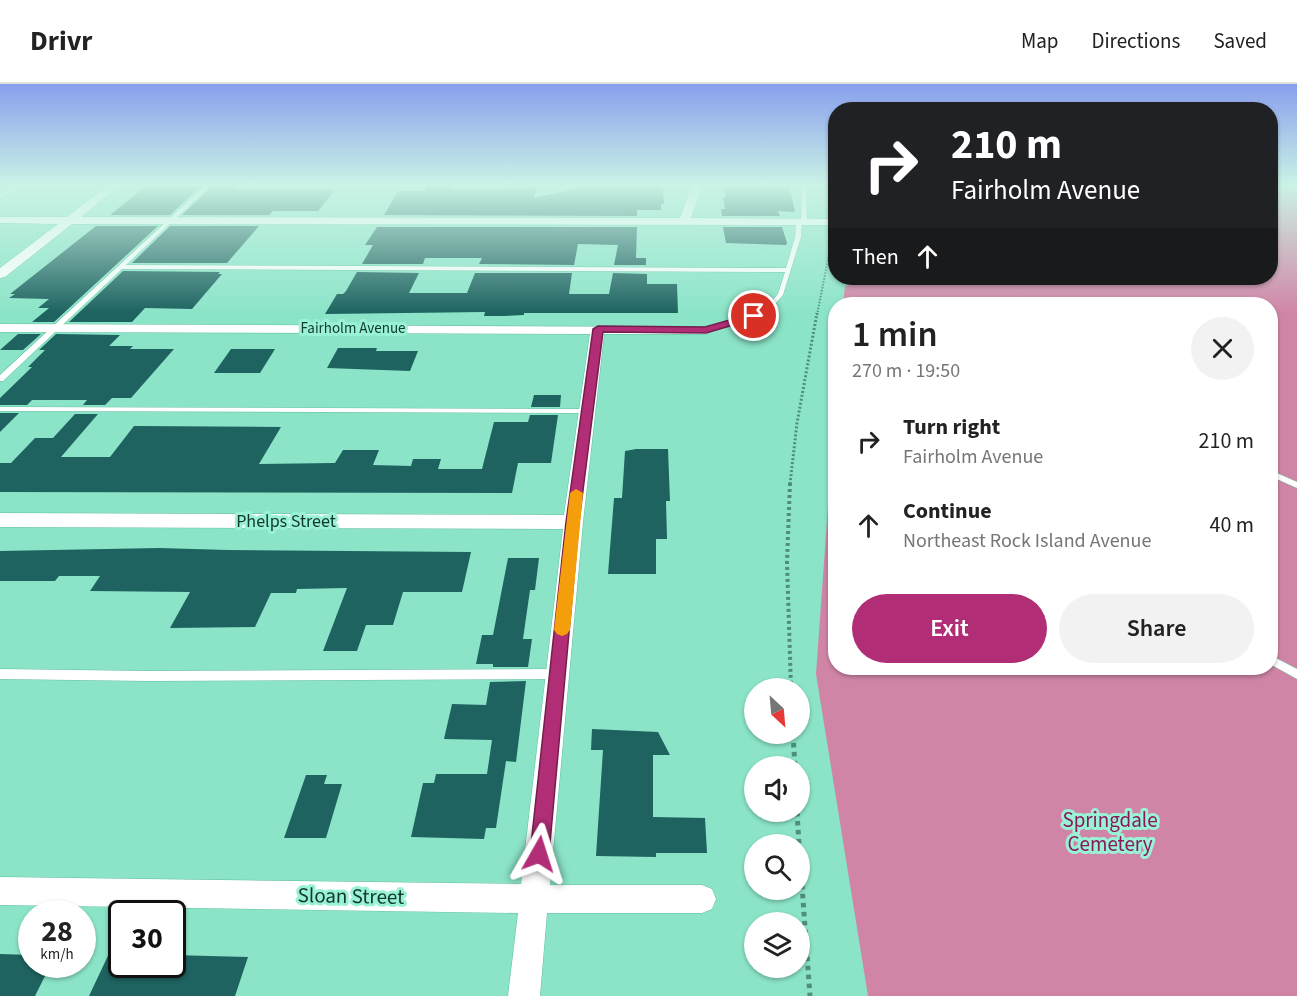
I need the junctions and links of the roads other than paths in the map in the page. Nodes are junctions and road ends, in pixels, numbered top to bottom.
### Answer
1 (60, 228) edge
2 (163, 228) edge
3 (800, 228) edge
4 (121, 267) junction
5 (787, 270) junction
6 (0, 274) edge
7 (0, 328) edge
8 (55, 328) junction
9 (598, 329) junction
10 (706, 330) joint
11 (0, 379) edge
12 (0, 409) edge
13 (587, 411) junction
14 (1278, 477) edge
15 (1297, 485) edge
16 (0, 520) edge
17 (573, 522) junction
18 (1278, 663) edge
19 (0, 674) edge
20 (558, 674) junction
21 (1297, 674) edge
22 (0, 891) edge
23 (535, 899) junction
24 (702, 899) dead end
25 (524, 996) edge

1 - 6 street
2 - 4 lane
3 - 5 lane
4 - 5 lane
4 - 8 lane
5 - 10 lane
7 - 8 street, Fairholm Avenue
8 - 9 street, Fairholm Avenue
8 - 11 lane
9 - 10 street, Fairholm Avenue
9 - 13 street
12 - 13 lane
13 - 17 street
14 - 15 lane
16 - 17 street, Phelps Street
17 - 20 street
18 - 21 lane
19 - 20 lane
20 - 23 street
22 - 23 street, Sloan Street
23 - 24 street, Sloan Street
23 - 25 street

